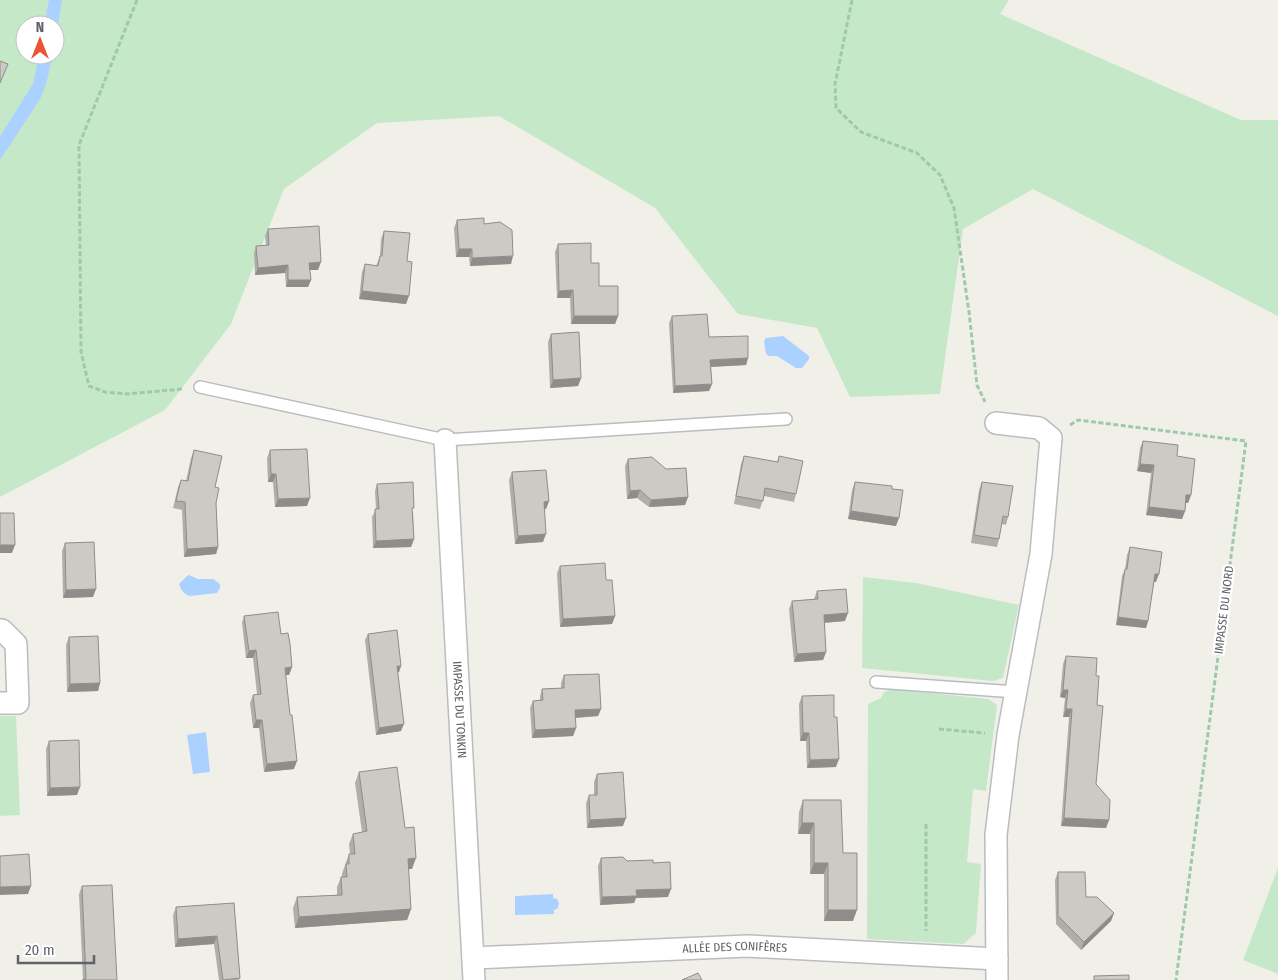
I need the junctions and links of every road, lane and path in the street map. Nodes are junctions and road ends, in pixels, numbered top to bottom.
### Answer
1 (137, 0) edge
2 (852, 0) edge
3 (200, 387) joint
4 (786, 419) dead end
5 (996, 423) joint
6 (1051, 438) junction
7 (445, 440) junction
8 (0, 630) edge
9 (876, 682) dead end
10 (1016, 692) junction
11 (0, 703) edge
12 (940, 729) dead end
13 (1008, 735) junction
14 (926, 824) dead end
15 (926, 956) junction
16 (473, 958) junction
17 (996, 959) junction
18 (474, 980) edge
19 (997, 980) edge
20 (1176, 980) edge

1 - 3 path
2 - 5 path
3 - 7 lane
4 - 7 lane
5 - 6 street
6 - 10 street
6 - 20 path, IMPASSE DU NORD
7 - 16 street, IMPASSE DU TONKIN
8 - 11 street
9 - 10 lane
10 - 13 street
12 - 13 path
13 - 17 street
14 - 15 path
15 - 16 street, ALLÉE DES CONIFÈRES
15 - 17 street, ALLÉE DES CONIFÈRES
16 - 18 street, IMPASSE DU TONKIN
17 - 19 street

